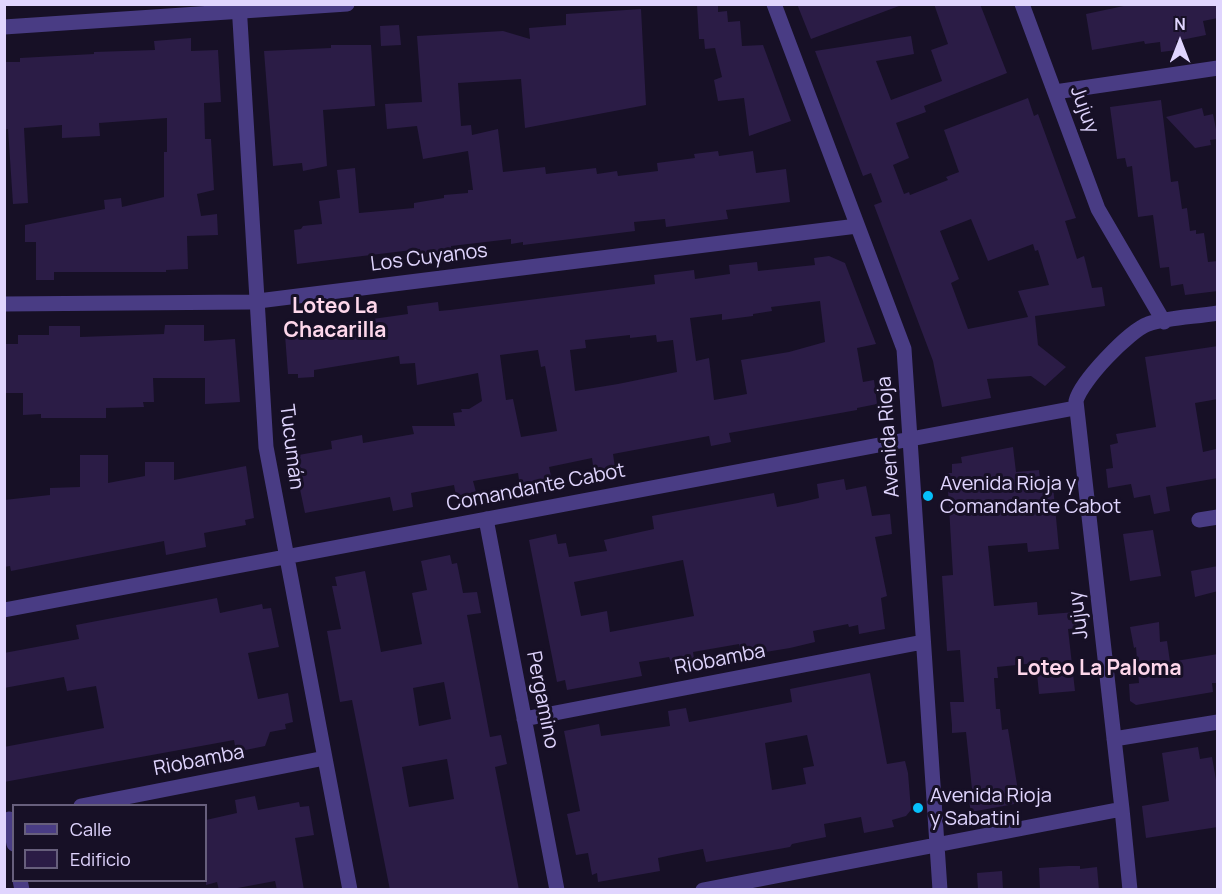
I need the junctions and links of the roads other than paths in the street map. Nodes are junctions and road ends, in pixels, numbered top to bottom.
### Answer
1 (347, 4) edge
2 (774, 4) edge
3 (1022, 4) edge
4 (240, 8) edge
5 (4, 27) edge
6 (1218, 68) edge
7 (1055, 92) junction
8 (857, 225) junction
9 (257, 301) junction
10 (4, 304) edge
11 (1218, 313) edge
12 (1164, 322) junction
13 (1075, 408) junction
14 (910, 439) junction
15 (1218, 517) edge
16 (486, 519) junction
17 (1199, 520) dead end
18 (287, 557) junction
19 (4, 610) edge
20 (923, 642) junction
21 (524, 718) junction
22 (1218, 722) edge
23 (1114, 739) junction
24 (325, 758) junction
25 (91, 804) edge
26 (1122, 809) junction
27 (9, 819) edge
28 (12, 834) edge
29 (937, 845) junction
30 (350, 890) edge
31 (557, 890) edge
32 (704, 890) edge
33 (940, 890) edge
34 (1130, 890) edge

1 - 4 street
2 - 8 street, Avenida Rioja
3 - 7 street, Jujuy
4 - 5 street
4 - 9 street, Tucumán
6 - 7 street
7 - 12 street, Jujuy
8 - 9 street, Los Cuyanos
8 - 14 street, Avenida Rioja
9 - 10 street, Los Cuyanos
9 - 18 street, Tucumán
11 - 12 street
12 - 13 street
13 - 14 street, Comandante Cabot
13 - 23 street, Jujuy
14 - 16 street, Comandante Cabot
14 - 20 street, Avenida Rioja
15 - 17 street
16 - 18 street, Comandante Cabot
16 - 21 street, Pergamino
18 - 19 street, Comandante Cabot
18 - 24 street, Tucumán
20 - 21 street, Riobamba
20 - 29 street, Avenida Rioja
21 - 31 street, Pergamino
22 - 23 street
23 - 26 street, Jujuy
24 - 25 street, Riobamba
24 - 30 street, Tucumán
26 - 29 street
26 - 34 street, Jujuy
27 - 28 street
29 - 32 street
29 - 33 street, Avenida Rioja

